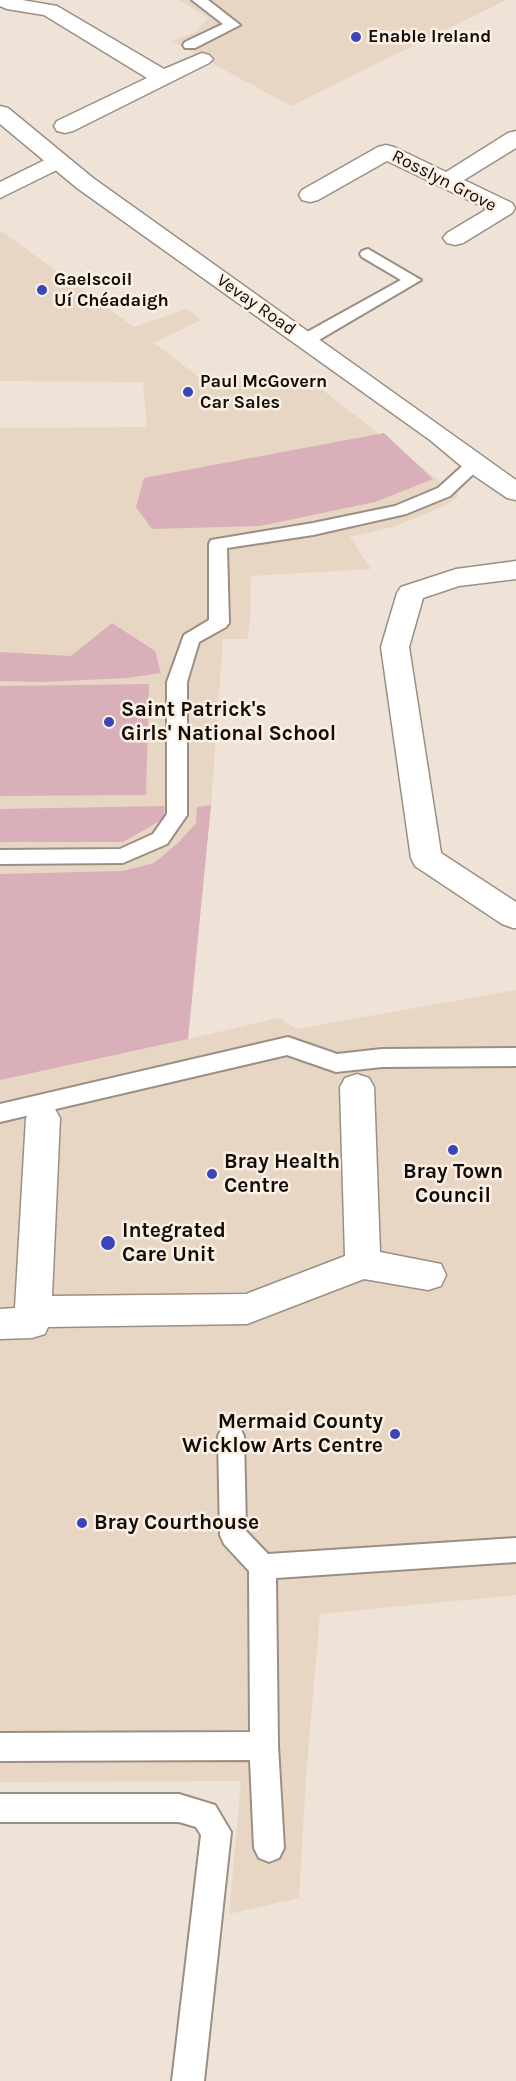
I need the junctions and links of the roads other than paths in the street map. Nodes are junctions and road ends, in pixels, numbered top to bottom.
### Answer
1 (3, 0) edge
2 (199, 0) edge
3 (196, 52) joint
4 (163, 78) junction
5 (0, 113) edge
6 (65, 126) dead end
7 (516, 138) edge
8 (57, 161) junction
9 (447, 181) junction
10 (0, 191) edge
11 (310, 195) dead end
12 (455, 238) dead end
13 (368, 254) dead end
14 (306, 340) junction
15 (475, 464) junction
16 (516, 492) edge
17 (516, 570) edge
18 (0, 857) edge
19 (516, 916) edge
20 (516, 1057) edge
21 (357, 1087) dead end
22 (0, 1113) edge
23 (43, 1118) dead end
24 (363, 1264) junction
25 (428, 1275) dead end
26 (33, 1312) junction
27 (0, 1324) edge
28 (231, 1436) dead end
29 (516, 1550) edge
30 (262, 1567) junction
31 (264, 1746) junction
32 (0, 1748) edge
33 (0, 1808) edge
34 (270, 1848) dead end
35 (188, 2081) edge

1 - 4 street
2 - 3 lane
3 - 4 street
4 - 6 street
5 - 8 street, Vevay Road
7 - 9 street
8 - 10 street
8 - 14 street, Vevay Road
9 - 11 street, Rosslyn Grove
9 - 12 street, Rosslyn Grove
13 - 14 lane
14 - 15 street, Vevay Road
15 - 16 street, Vevay Road
15 - 18 lane
17 - 19 street
20 - 22 lane
21 - 24 street
23 - 26 street
24 - 25 street
24 - 26 street
26 - 27 street
28 - 30 lane
29 - 30 lane
30 - 31 lane
31 - 32 lane
31 - 34 lane
33 - 35 lane

